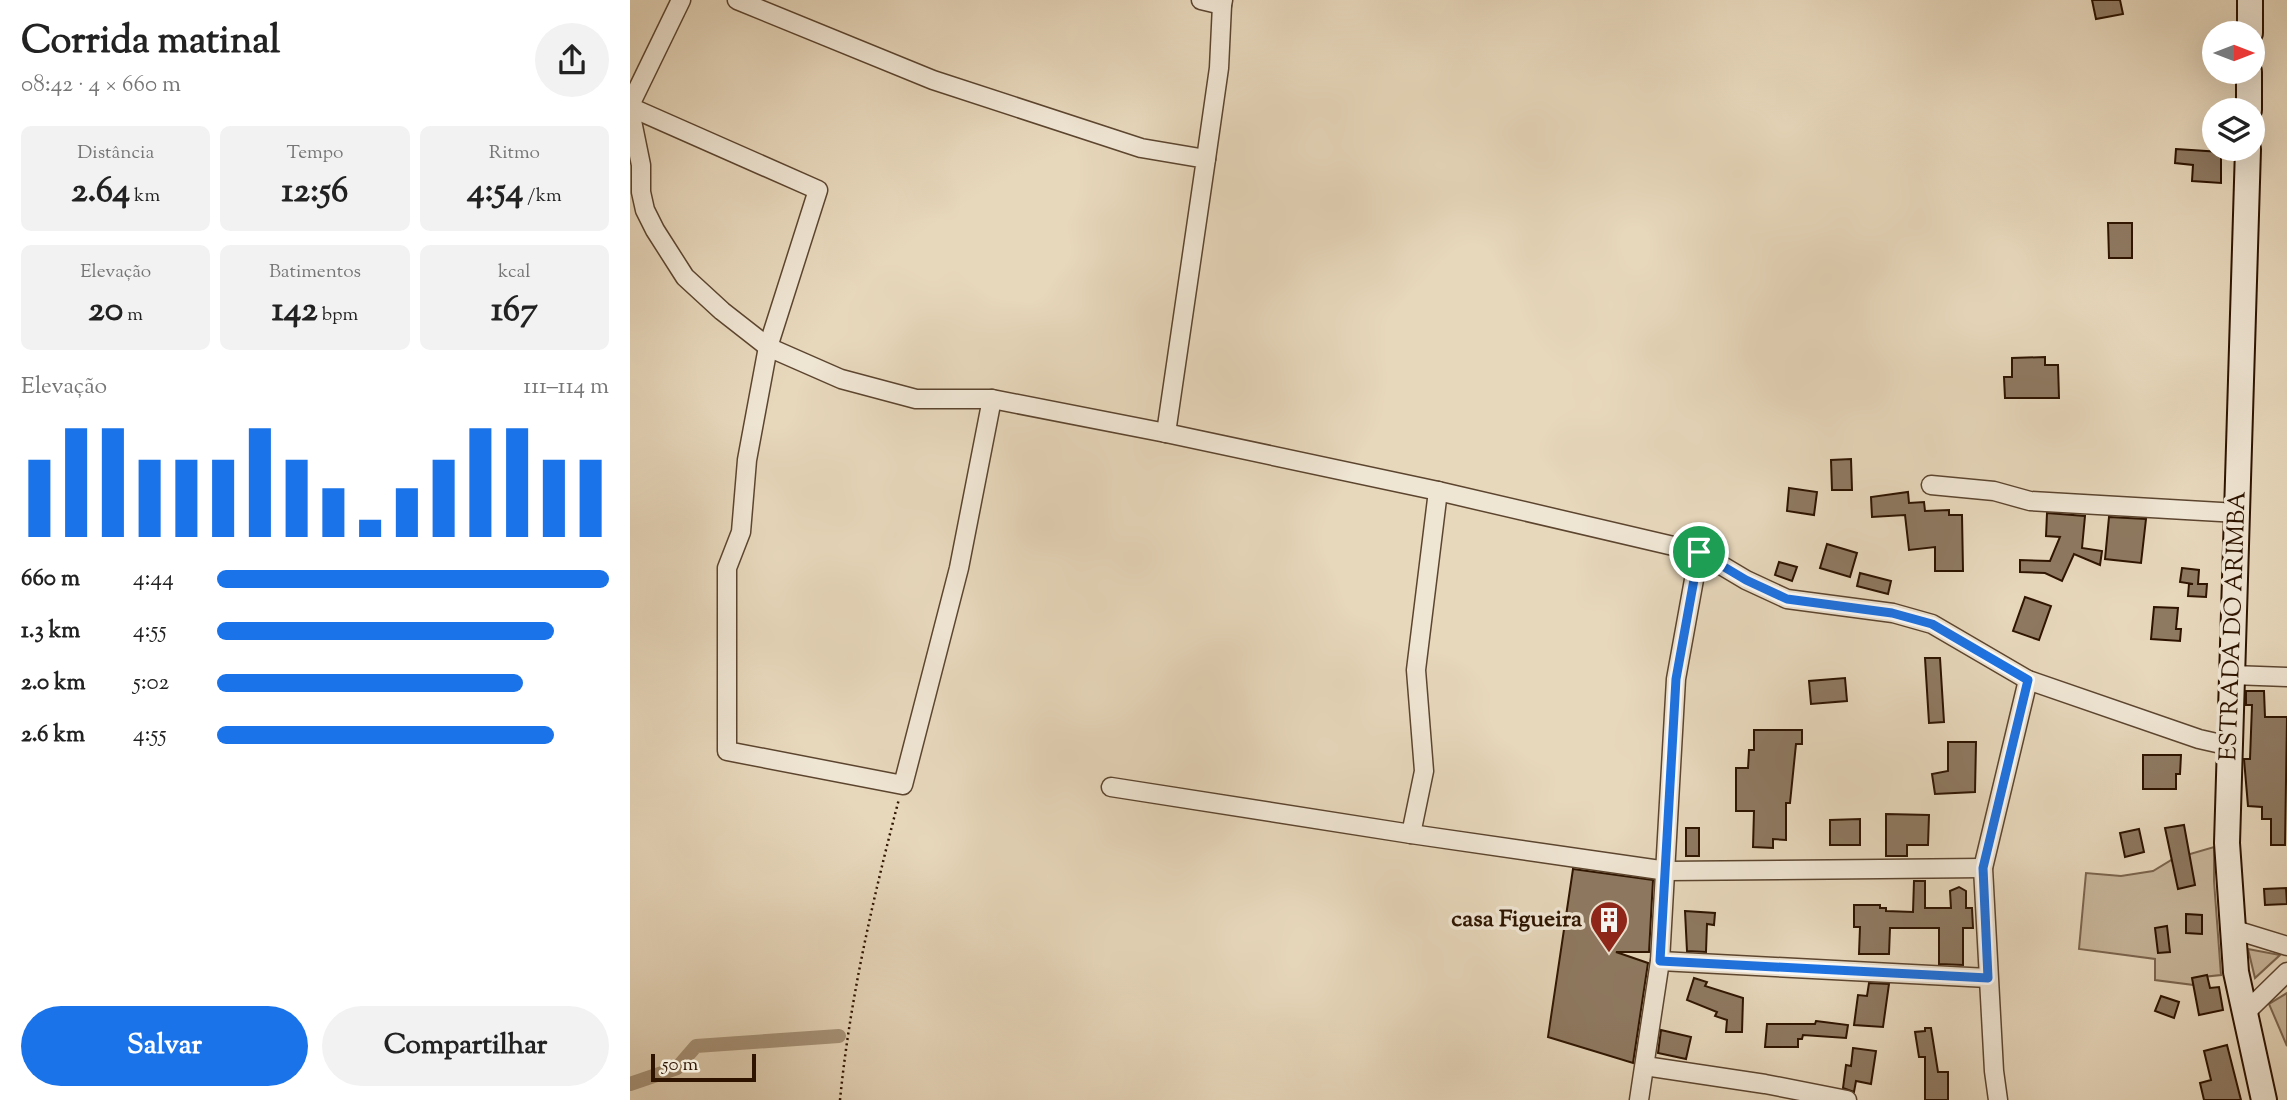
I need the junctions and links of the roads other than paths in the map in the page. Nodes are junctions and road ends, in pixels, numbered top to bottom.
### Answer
1 (681, 0) edge
2 (737, 0) edge
3 (1201, 0) edge
4 (2250, 0) edge
5 (1222, 2) edge
6 (2250, 21) edge
7 (630, 108) edge
8 (1206, 159) junction
9 (2248, 161) edge
10 (768, 347) junction
11 (992, 399) junction
12 (1166, 432) junction
13 (1931, 485) dead end
14 (1438, 491) junction
15 (2238, 513) junction
16 (1699, 552) junction
17 (2232, 675) junction
18 (2287, 677) edge
19 (2028, 680) junction
20 (2230, 746) junction
21 (1111, 787) dead end
22 (1411, 834) junction
23 (1983, 868) junction
24 (1667, 870) junction
25 (2232, 929) junction
26 (2287, 946) edge
27 (1660, 961) junction
28 (2287, 972) edge
29 (1988, 978) junction
30 (2244, 1014) junction
31 (1645, 1066) junction
32 (1639, 1100) edge
33 (1847, 1100) edge
34 (1998, 1100) edge
35 (2264, 1100) edge

1 - 7 street
2 - 8 street
3 - 5 street
4 - 6 main road
5 - 8 street
7 - 10 street
7 - 10 street
8 - 12 street
9 - 15 main road, ESTRADA DO ARIMBA
10 - 11 street
10 - 11 street
11 - 12 street
12 - 14 street
13 - 15 street
14 - 16 street
14 - 22 street
15 - 17 main road, ESTRADA DO ARIMBA
16 - 19 street
16 - 24 street
17 - 18 street
17 - 20 main road, ESTRADA DO ARIMBA
19 - 20 street
19 - 23 street
20 - 25 main road, ESTRADA DO ARIMBA
21 - 22 street
22 - 24 street
23 - 24 street
23 - 29 street
24 - 27 street
25 - 26 street
25 - 30 main road, ESTRADA DO ARIMBA
27 - 29 street
27 - 31 street
28 - 30 street
29 - 34 street
30 - 35 main road, ESTRADA DO ARIMBA
31 - 32 street
31 - 33 street

